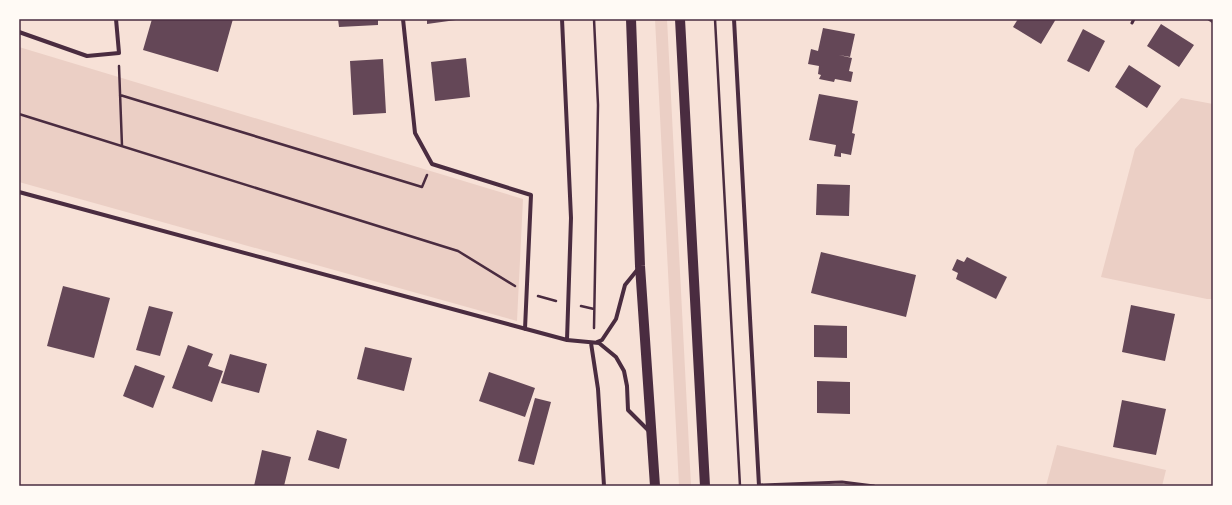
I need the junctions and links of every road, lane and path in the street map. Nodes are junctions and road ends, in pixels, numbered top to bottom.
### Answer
1 (116, 19) edge
2 (403, 19) edge
3 (562, 19) edge
4 (594, 19) edge
5 (631, 19) edge
6 (680, 19) edge
7 (715, 19) edge
8 (734, 19) edge
9 (19, 32) edge
10 (118, 53) junction
11 (120, 95) junction
12 (19, 114) edge
13 (122, 146) junction
14 (432, 164) junction
15 (19, 192) edge
16 (640, 266) junction
17 (526, 293) junction
18 (568, 304) junction
19 (594, 309) junction
20 (594, 328) dead end
21 (525, 329) junction
22 (568, 340) junction
23 (596, 342) junction
24 (590, 343) junction
25 (651, 433) junction
26 (759, 485) edge
27 (604, 486) edge
28 (655, 486) edge
29 (705, 486) edge
30 (740, 486) edge
31 (874, 486) edge

1 - 10 street
2 - 14 street
3 - 18 street
4 - 19 path
5 - 16 main road
6 - 29 main road
7 - 30 path
8 - 26 street
9 - 10 street
10 - 11 path
11 - 13 path
11 - 14 path
12 - 13 path
13 - 17 path
14 - 17 street
15 - 21 street
16 - 23 street
16 - 25 main road
17 - 18 path
17 - 21 street
18 - 19 path
18 - 22 street
19 - 20 path
21 - 22 street
22 - 24 street
23 - 24 street
23 - 25 street
24 - 27 street
25 - 28 main road
26 - 31 lane

